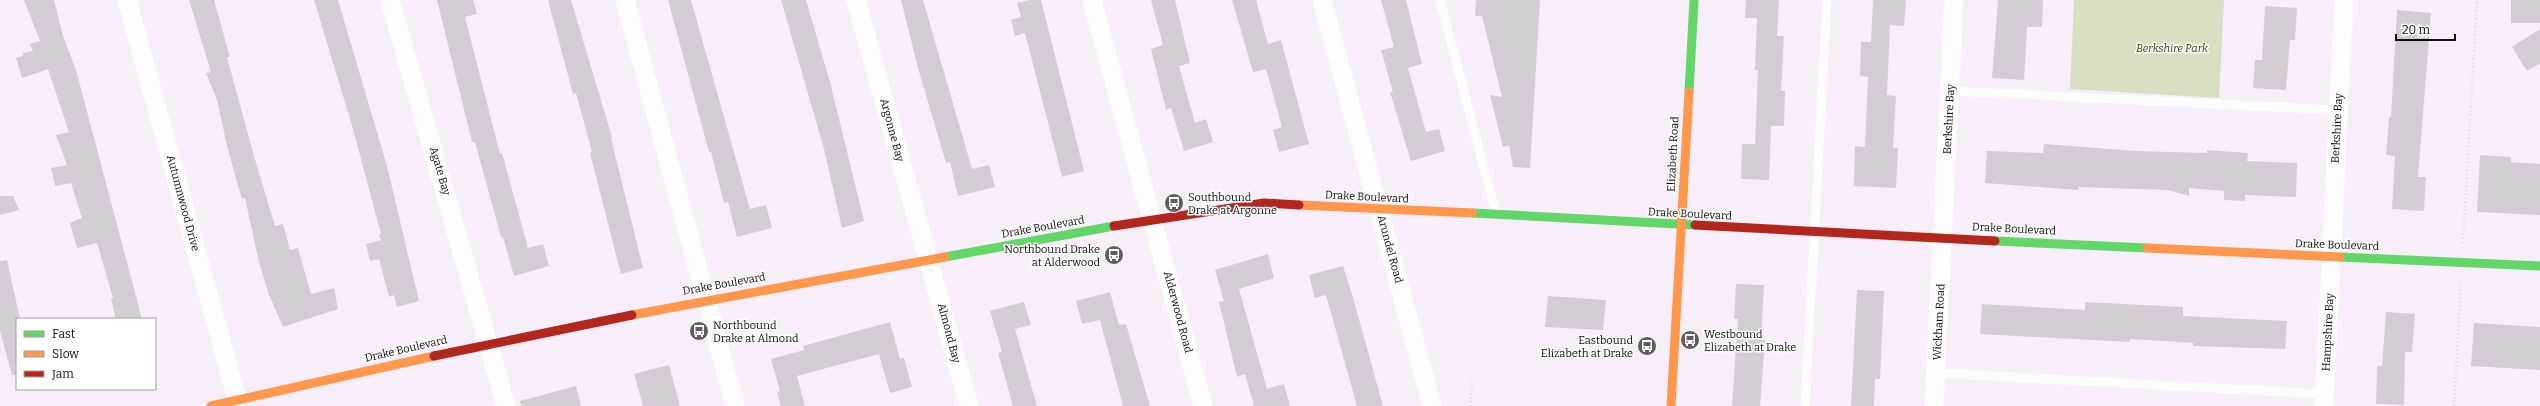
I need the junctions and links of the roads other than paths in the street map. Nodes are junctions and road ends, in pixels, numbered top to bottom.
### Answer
1 (127, 0) edge
2 (390, 0) edge
3 (625, 0) edge
4 (856, 0) edge
5 (1092, 0) edge
6 (1322, 0) edge
7 (1440, 0) edge
8 (1694, 0) edge
9 (1827, 0) edge
10 (1954, 0) edge
11 (2344, 0) edge
12 (1950, 91) junction
13 (2338, 110) junction
14 (1380, 210) junction
15 (1496, 215) junction
16 (1152, 219) junction
17 (1681, 224) junction
18 (1813, 233) junction
19 (1943, 237) junction
20 (2332, 257) junction
21 (928, 260) junction
22 (2540, 266) edge
23 (706, 300) junction
24 (489, 342) junction
25 (1936, 373) junction
26 (2324, 400) edge
27 (238, 402) edge
28 (211, 406) edge
29 (506, 406) edge
30 (735, 406) edge
31 (969, 406) edge
32 (1203, 406) edge
33 (1432, 406) edge
34 (1671, 406) edge
35 (1805, 406) edge
36 (1934, 406) edge

1 - 27 street, Autumnwood Drive
2 - 24 street, Agate Bay
3 - 23 street
4 - 21 street, Argonne Bay
5 - 16 street
6 - 14 street, Arundel Road
7 - 15 lane
8 - 17 street, Elizabeth Road
9 - 18 lane
10 - 12 street, Berkshire Bay
11 - 13 street, Berkshire Bay
12 - 13 lane
12 - 19 street, Berkshire Bay
13 - 20 street, Berkshire Bay
14 - 15 street, Drake Boulevard
14 - 16 street, Drake Boulevard
14 - 33 street, Arundel Road
15 - 17 street, Drake Boulevard
16 - 21 street, Drake Boulevard
16 - 32 street, Alderwood Road
17 - 18 street, Drake Boulevard
17 - 34 street, Elizabeth Road
18 - 19 street, Drake Boulevard
18 - 35 lane
19 - 20 street, Drake Boulevard
19 - 25 street, Wickham Road
20 - 22 street, Drake Boulevard
20 - 26 street, Hampshire Bay
21 - 23 street, Drake Boulevard
21 - 31 street, Almond Bay
23 - 24 street, Drake Boulevard
23 - 30 street
24 - 27 street, Drake Boulevard
24 - 29 street, Agate Bay
25 - 26 lane
25 - 36 street, Wickham Road
27 - 28 street, Drake Boulevard

